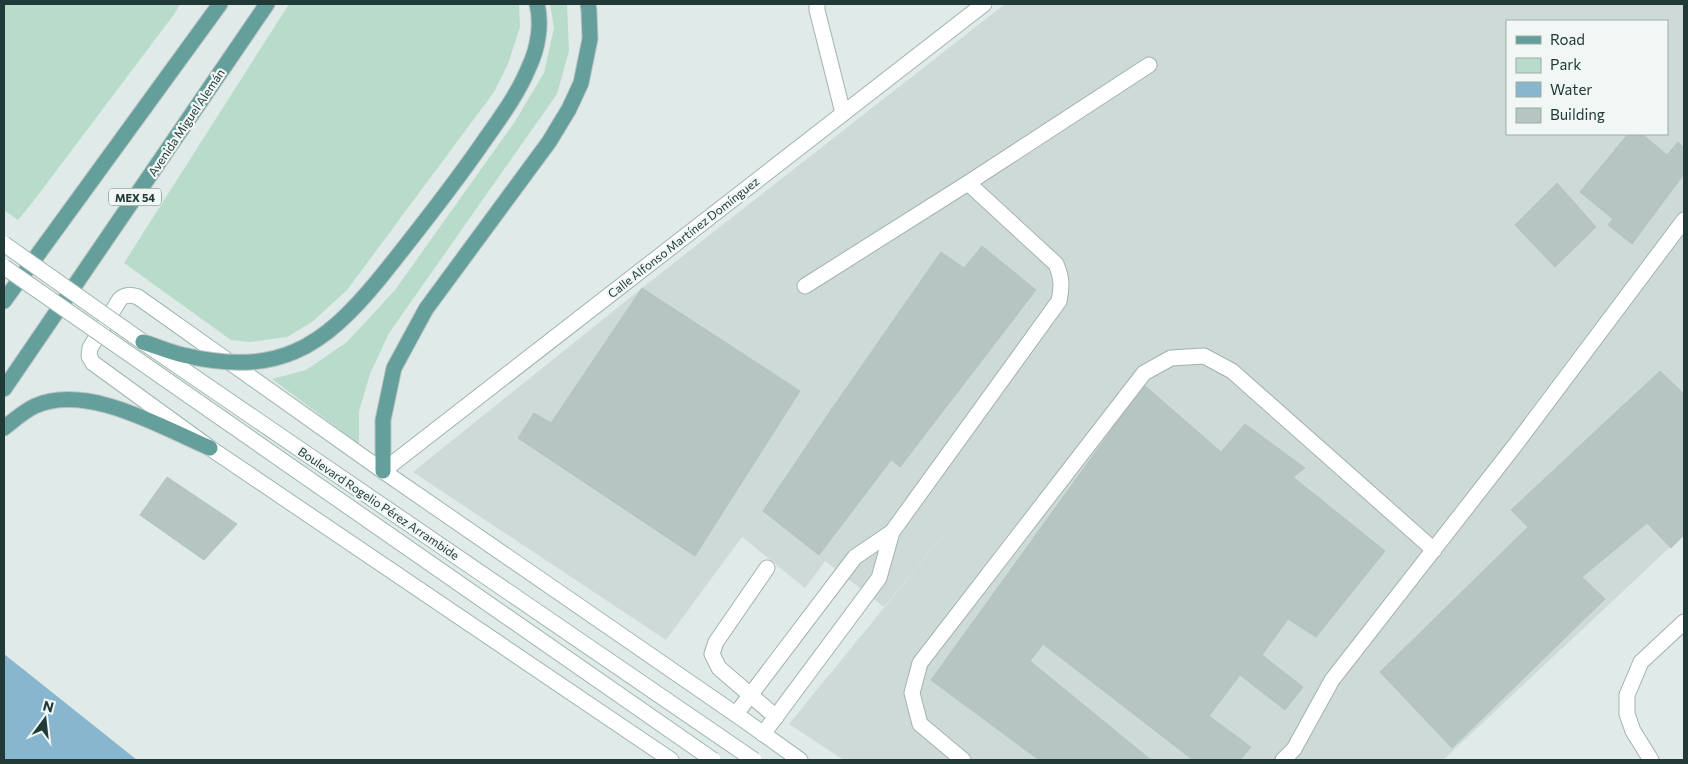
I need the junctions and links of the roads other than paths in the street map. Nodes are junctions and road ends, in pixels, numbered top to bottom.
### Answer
1 (210, 4) edge
2 (220, 4) edge
3 (267, 4) edge
4 (537, 4) edge
5 (588, 4) edge
6 (818, 4) edge
7 (984, 4) edge
8 (198, 33) junction
9 (1149, 65) dead end
10 (843, 113) junction
11 (968, 183) junction
12 (1684, 220) edge
13 (4, 244) edge
14 (31, 264) junction
15 (4, 267) edge
16 (805, 286) dead end
17 (71, 291) junction
18 (4, 301) edge
19 (143, 342) junction
20 (4, 389) edge
21 (4, 428) edge
22 (210, 448) junction
23 (382, 471) junction
24 (892, 532) junction
25 (1434, 550) junction
26 (767, 568) dead end
27 (1684, 622) edge
28 (750, 696) junction
29 (736, 714) junction
30 (776, 717) junction
31 (764, 734) junction
32 (1648, 757) edge
33 (671, 760) edge
34 (713, 760) edge
35 (754, 760) edge
36 (800, 760) edge
37 (963, 760) edge
38 (1283, 760) edge

1 - 8 main road
2 - 8 main road, MEX 54
3 - 17 main road, Avenida Miguel Alemán / MEX 54
4 - 19 main road, bridge
5 - 23 main road
6 - 10 main road
7 - 10 main road, Calle Alfonso Martínez Domínguez
8 - 14 main road, MEX 54
9 - 11 main road
10 - 23 main road, Calle Alfonso Martínez Domínguez
11 - 16 main road
11 - 24 main road
12 - 25 main road
13 - 14 main road, Boulevard Rogelio Pérez Arrambide, bridge
14 - 17 main road, Boulevard Rogelio Pérez Arrambide, bridge
14 - 18 main road, MEX 54
15 - 34 main road, Boulevard Rogelio Pérez Arrambide, bridge
17 - 19 main road, Boulevard Rogelio Pérez Arrambide, bridge
17 - 20 main road, Avenida Miguel Alemán / MEX 54
19 - 35 main road, Boulevard Rogelio Pérez Arrambide, bridge
21 - 22 main road
22 - 23 main road
22 - 33 main road
23 - 29 main road
24 - 28 main road
24 - 30 main road
25 - 37 main road
25 - 38 main road
26 - 28 main road
27 - 32 main road
28 - 29 main road
28 - 30 main road
29 - 31 main road
30 - 31 main road
31 - 36 main road

